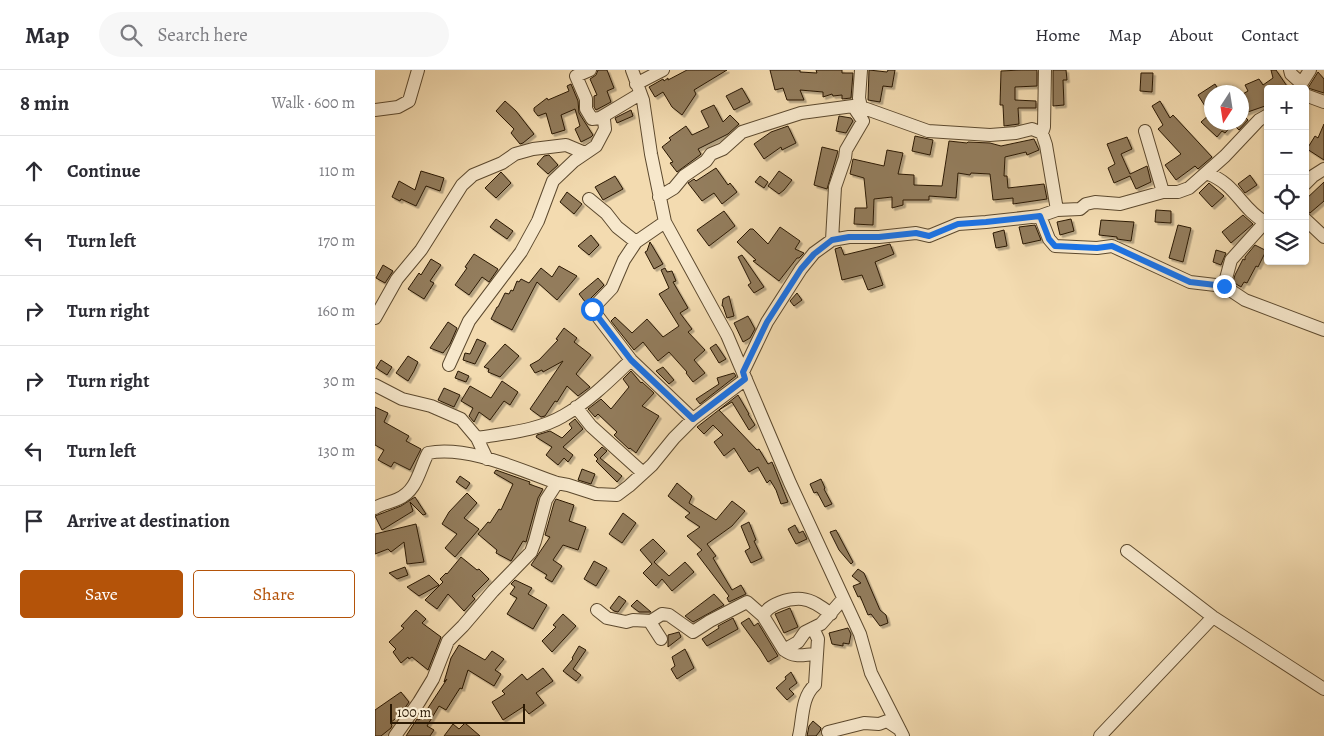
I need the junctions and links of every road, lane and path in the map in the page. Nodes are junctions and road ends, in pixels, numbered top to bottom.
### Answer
1 (418, 70) edge
2 (590, 70) edge
3 (633, 70) edge
4 (663, 70) edge
5 (861, 70) edge
6 (1045, 70) edge
7 (1290, 70) edge
8 (1309, 70) edge
9 (1298, 85) edge
10 (1303, 85) edge
11 (638, 89) junction
12 (1309, 94) edge
13 (1324, 102) edge
14 (857, 107) junction
15 (375, 110) edge
16 (1264, 117) edge
17 (600, 118) junction
18 (1145, 130) dead end
19 (1042, 133) junction
20 (585, 153) junction
21 (1206, 172) junction
22 (1322, 173) edge
23 (1309, 181) edge
24 (1163, 192) junction
25 (659, 197) junction
26 (589, 199) dead end
27 (1057, 210) junction
28 (1040, 216) junction
29 (1264, 219) edge
30 (1306, 220) edge
31 (665, 222) junction
32 (1264, 222) edge
33 (1324, 237) edge
34 (832, 240) junction
35 (636, 242) junction
36 (1224, 286) junction
37 (375, 318) edge
38 (1324, 330) edge
39 (631, 360) junction
40 (449, 365) dead end
41 (744, 376) junction
42 (375, 385) edge
43 (576, 407) junction
44 (693, 419) junction
45 (477, 438) junction
46 (487, 459) junction
47 (643, 473) junction
48 (557, 483) junction
49 (375, 508) edge
50 (1127, 550) dead end
51 (843, 599) junction
52 (597, 610) dead end
53 (831, 614) junction
54 (763, 616) junction
55 (1213, 617) junction
56 (651, 621) junction
57 (813, 628) junction
58 (661, 639) dead end
59 (784, 650) junction
60 (817, 654) junction
61 (1324, 689) edge
62 (828, 732) dead end
63 (902, 733) edge
64 (395, 736) edge
65 (799, 736) edge
66 (1100, 736) edge

1 - 15 street
2 - 17 street
3 - 11 street
4 - 11 street
5 - 14 street
6 - 19 street
7 - 9 street
8 - 10 street
11 - 17 street
11 - 25 street
12 - 13 street
14 - 19 street
14 - 25 street
14 - 34 street
16 - 21 street
17 - 20 street
18 - 24 street
19 - 27 street
20 - 37 street
20 - 40 street
21 - 24 street
21 - 29 street
22 - 23 street
24 - 27 street
25 - 31 street
26 - 35 street
27 - 28 street
28 - 34 street
28 - 36 street
30 - 33 street
31 - 35 street
31 - 41 street
32 - 36 street
34 - 41 street
35 - 39 street
36 - 38 street
39 - 43 street
39 - 44 street
41 - 44 street
41 - 51 street
42 - 45 street
43 - 45 street
43 - 47 street
44 - 47 street
45 - 46 street
46 - 48 street
46 - 49 street
47 - 48 street
48 - 64 street
50 - 55 street
51 - 53 street
51 - 63 street
52 - 56 street
53 - 54 street
53 - 57 street
54 - 56 street
54 - 59 street
55 - 61 street
55 - 66 street
56 - 58 street
57 - 59 street
57 - 60 street
59 - 60 street
60 - 65 street
62 - 63 street

